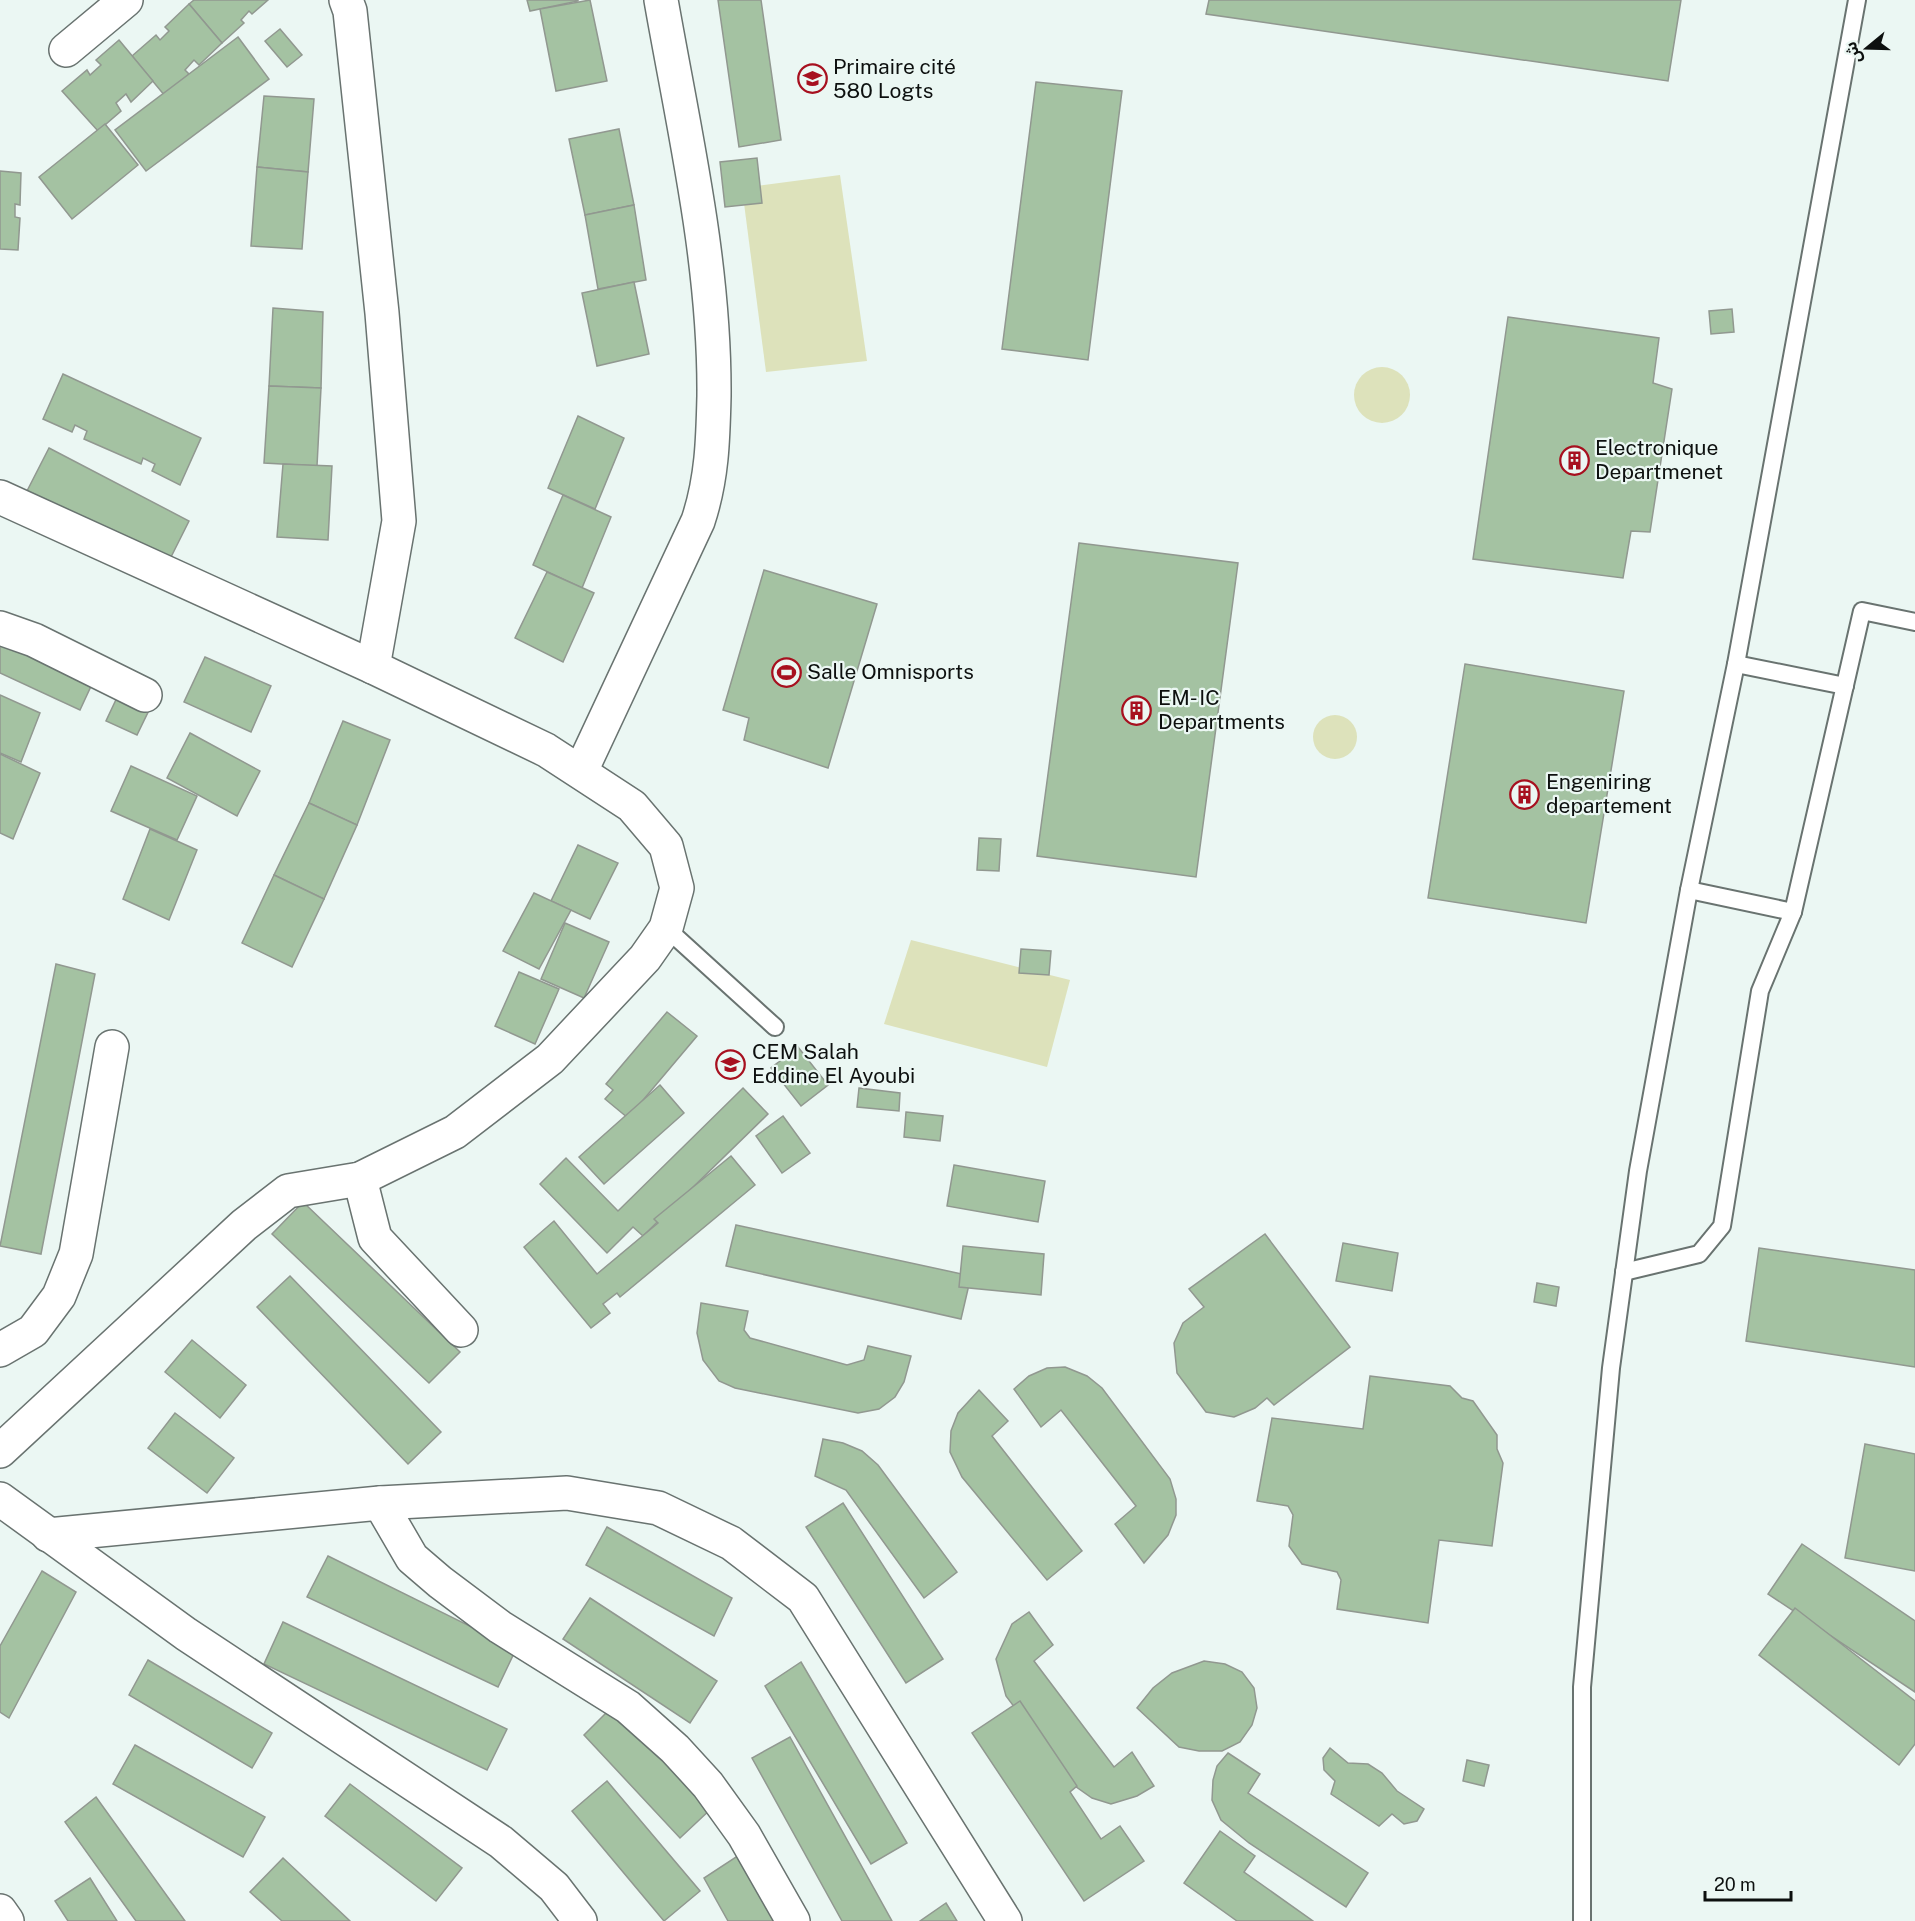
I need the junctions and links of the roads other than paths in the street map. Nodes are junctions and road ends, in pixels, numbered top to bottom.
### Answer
1 (126, 0) edge
2 (346, 0) edge
3 (661, 0) edge
4 (1857, 0) edge
5 (66, 51) dead end
6 (0, 497) edge
7 (1915, 622) edge
8 (0, 627) edge
9 (1736, 664) junction
10 (373, 667) junction
11 (1845, 686) junction
12 (145, 695) dead end
13 (581, 771) junction
14 (1689, 890) junction
15 (1793, 912) junction
16 (666, 928) junction
17 (775, 1027) dead end
18 (112, 1047) dead end
19 (360, 1179) junction
20 (1624, 1272) junction
21 (461, 1330) dead end
22 (0, 1350) edge
23 (0, 1450) edge
24 (0, 1498) edge
25 (380, 1503) junction
26 (48, 1535) junction
27 (0, 1911) edge
28 (6, 1921) edge
29 (580, 1921) edge
30 (793, 1921) edge
31 (1005, 1921) edge
32 (1582, 1921) edge

1 - 5 street
2 - 10 street
3 - 13 street
4 - 9 lane
6 - 10 street
7 - 11 lane
8 - 12 street
9 - 11 lane
9 - 14 lane
10 - 13 street
11 - 15 lane
13 - 16 street
14 - 15 lane
14 - 20 lane
15 - 20 lane
16 - 17 lane
16 - 19 street
18 - 22 street
19 - 21 street
19 - 23 street
20 - 32 lane
24 - 26 street
25 - 26 street
25 - 30 street
25 - 31 street
26 - 29 street
27 - 28 street

